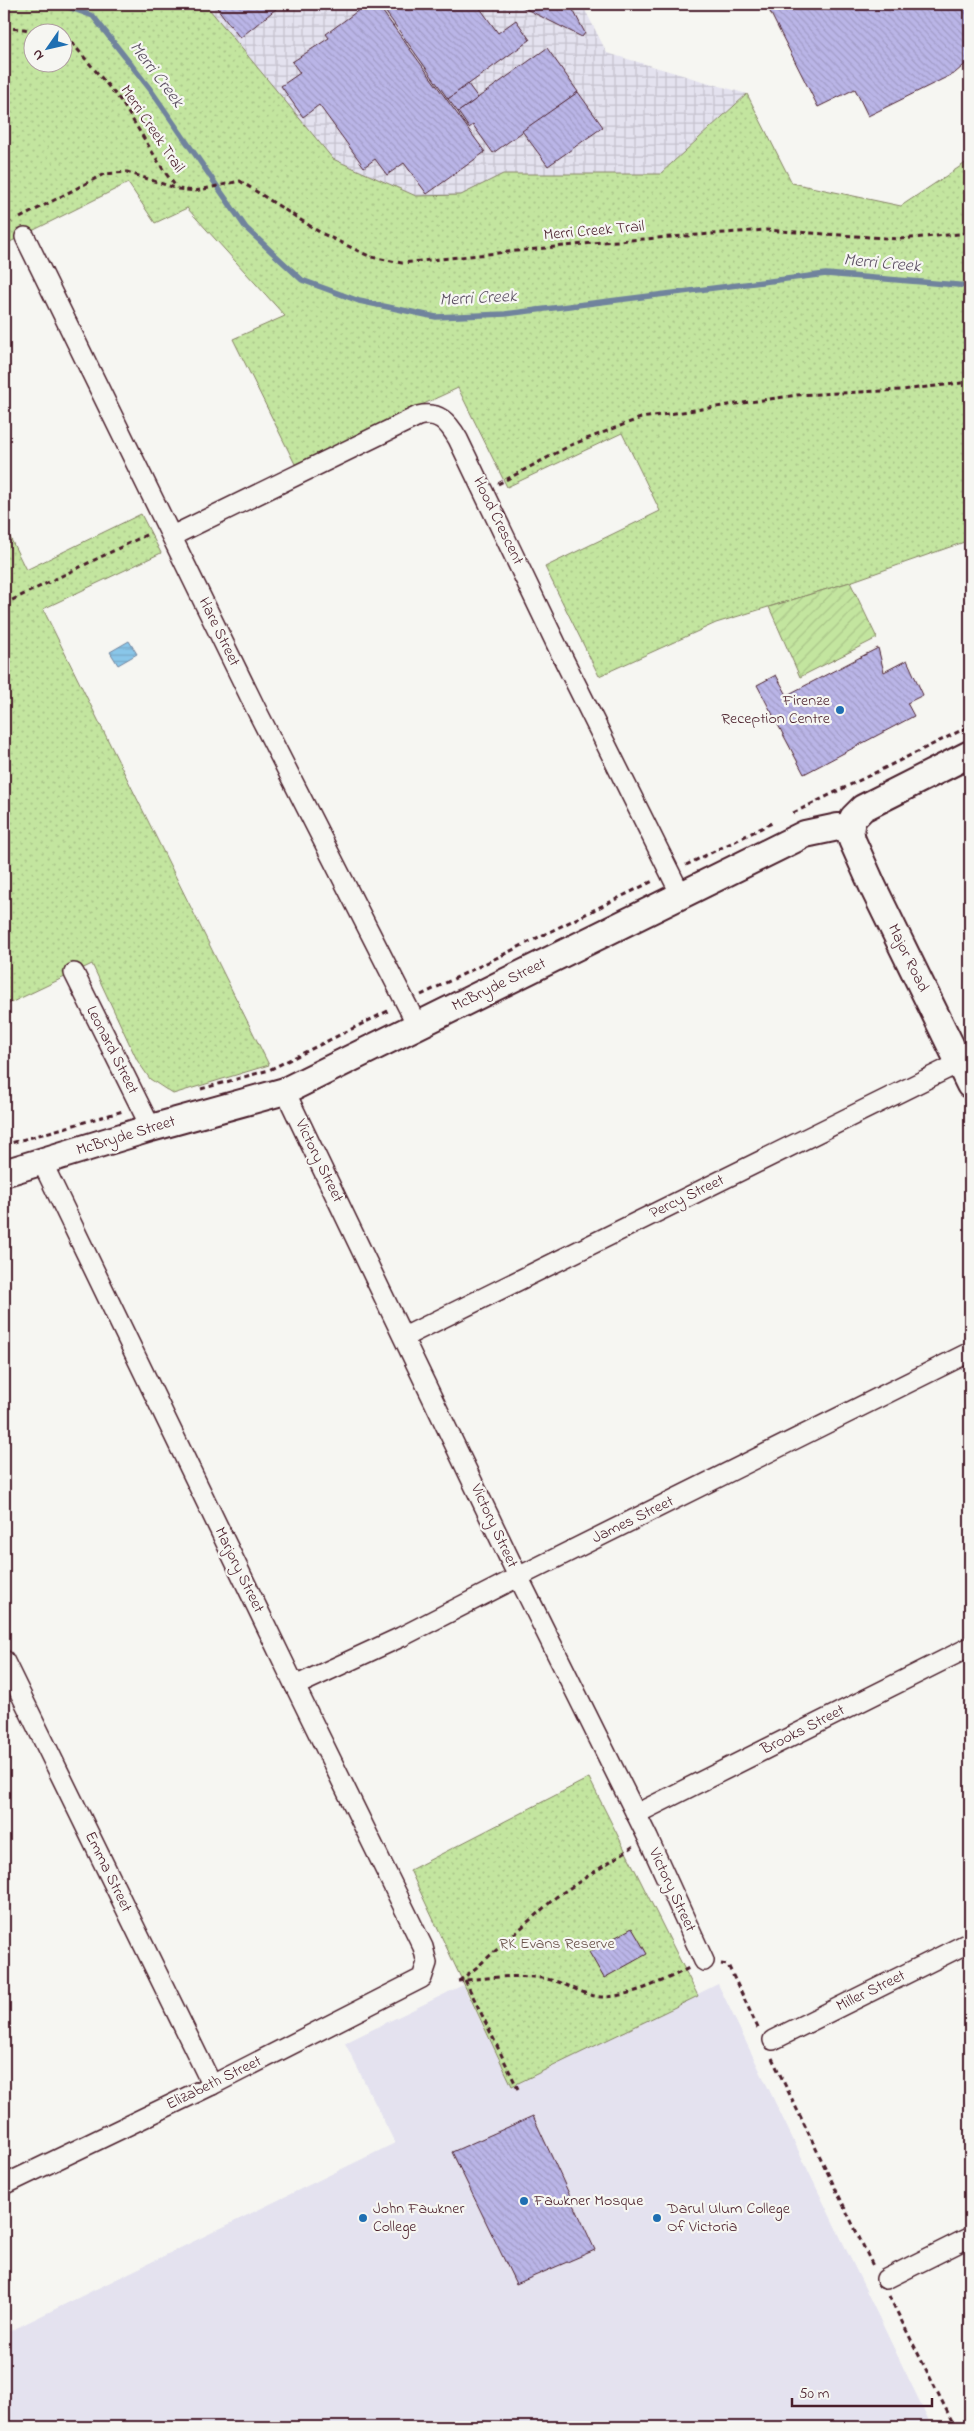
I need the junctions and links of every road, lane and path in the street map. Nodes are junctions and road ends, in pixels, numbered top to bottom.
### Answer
1 (4, 28) edge
2 (22, 28) edge
3 (72, 44) edge
4 (178, 190) junction
5 (4, 227) edge
6 (970, 233) edge
7 (25, 237) dead end
8 (970, 382) edge
9 (484, 492) junction
10 (169, 531) junction
11 (4, 604) edge
12 (970, 726) edge
13 (970, 754) edge
14 (784, 817) dead end
15 (775, 822) dead end
16 (850, 829) junction
17 (676, 884) junction
18 (74, 973) dead end
19 (411, 1014) junction
20 (967, 1069) edge
21 (196, 1090) dead end
22 (285, 1091) junction
23 (146, 1117) junction
24 (4, 1145) edge
25 (42, 1162) junction
26 (4, 1173) edge
27 (404, 1337) junction
28 (970, 1352) edge
29 (518, 1577) junction
30 (970, 1647) edge
31 (4, 1660) edge
32 (294, 1686) junction
33 (636, 1814) junction
34 (648, 1838) junction
35 (970, 1942) edge
36 (704, 1961) junction
37 (422, 1978) joint
38 (465, 1980) junction
39 (767, 2042) junction
40 (212, 2085) junction
41 (518, 2090) dead end
42 (4, 2186) edge
43 (970, 2237) edge
44 (883, 2281) junction
45 (955, 2427) edge

1 - 2 path
3 - 4 path, Merri Creek Trail
4 - 5 path, Merri Creek Trail
4 - 6 path, Merri Creek Trail
7 - 10 street, Hare Street
8 - 9 path
9 - 10 street, Hood Crescent
9 - 17 street, Hood Crescent
10 - 11 path
10 - 19 street, Hare Street
12 - 14 path
13 - 16 street
15 - 17 path
16 - 17 street, McBryde Street
16 - 20 street, Major Road
17 - 19 street, McBryde Street
17 - 19 path
18 - 23 street, Leonard Street
19 - 21 path
19 - 22 street, McBryde Street
20 - 27 street, Percy Street
22 - 23 street, McBryde Street
22 - 27 street, Victory Street
23 - 24 path
23 - 25 street, McBryde Street
25 - 26 street, McBryde Street
25 - 32 street, Marjory Street
27 - 29 street, Victory Street
28 - 29 street, James Street
29 - 32 street, James Street
29 - 33 street, Victory Street
30 - 33 street, Brooks Street
31 - 40 street, Emma Street
32 - 37 street, Marjory Street
33 - 34 street, Victory Street
34 - 36 street, Victory Street
34 - 38 path
35 - 39 street, Miller Street
36 - 38 path
36 - 39 path
37 - 40 street, Elizabeth Street
38 - 41 path
39 - 44 path
40 - 42 street, Elizabeth Street
43 - 44 street
44 - 45 path

